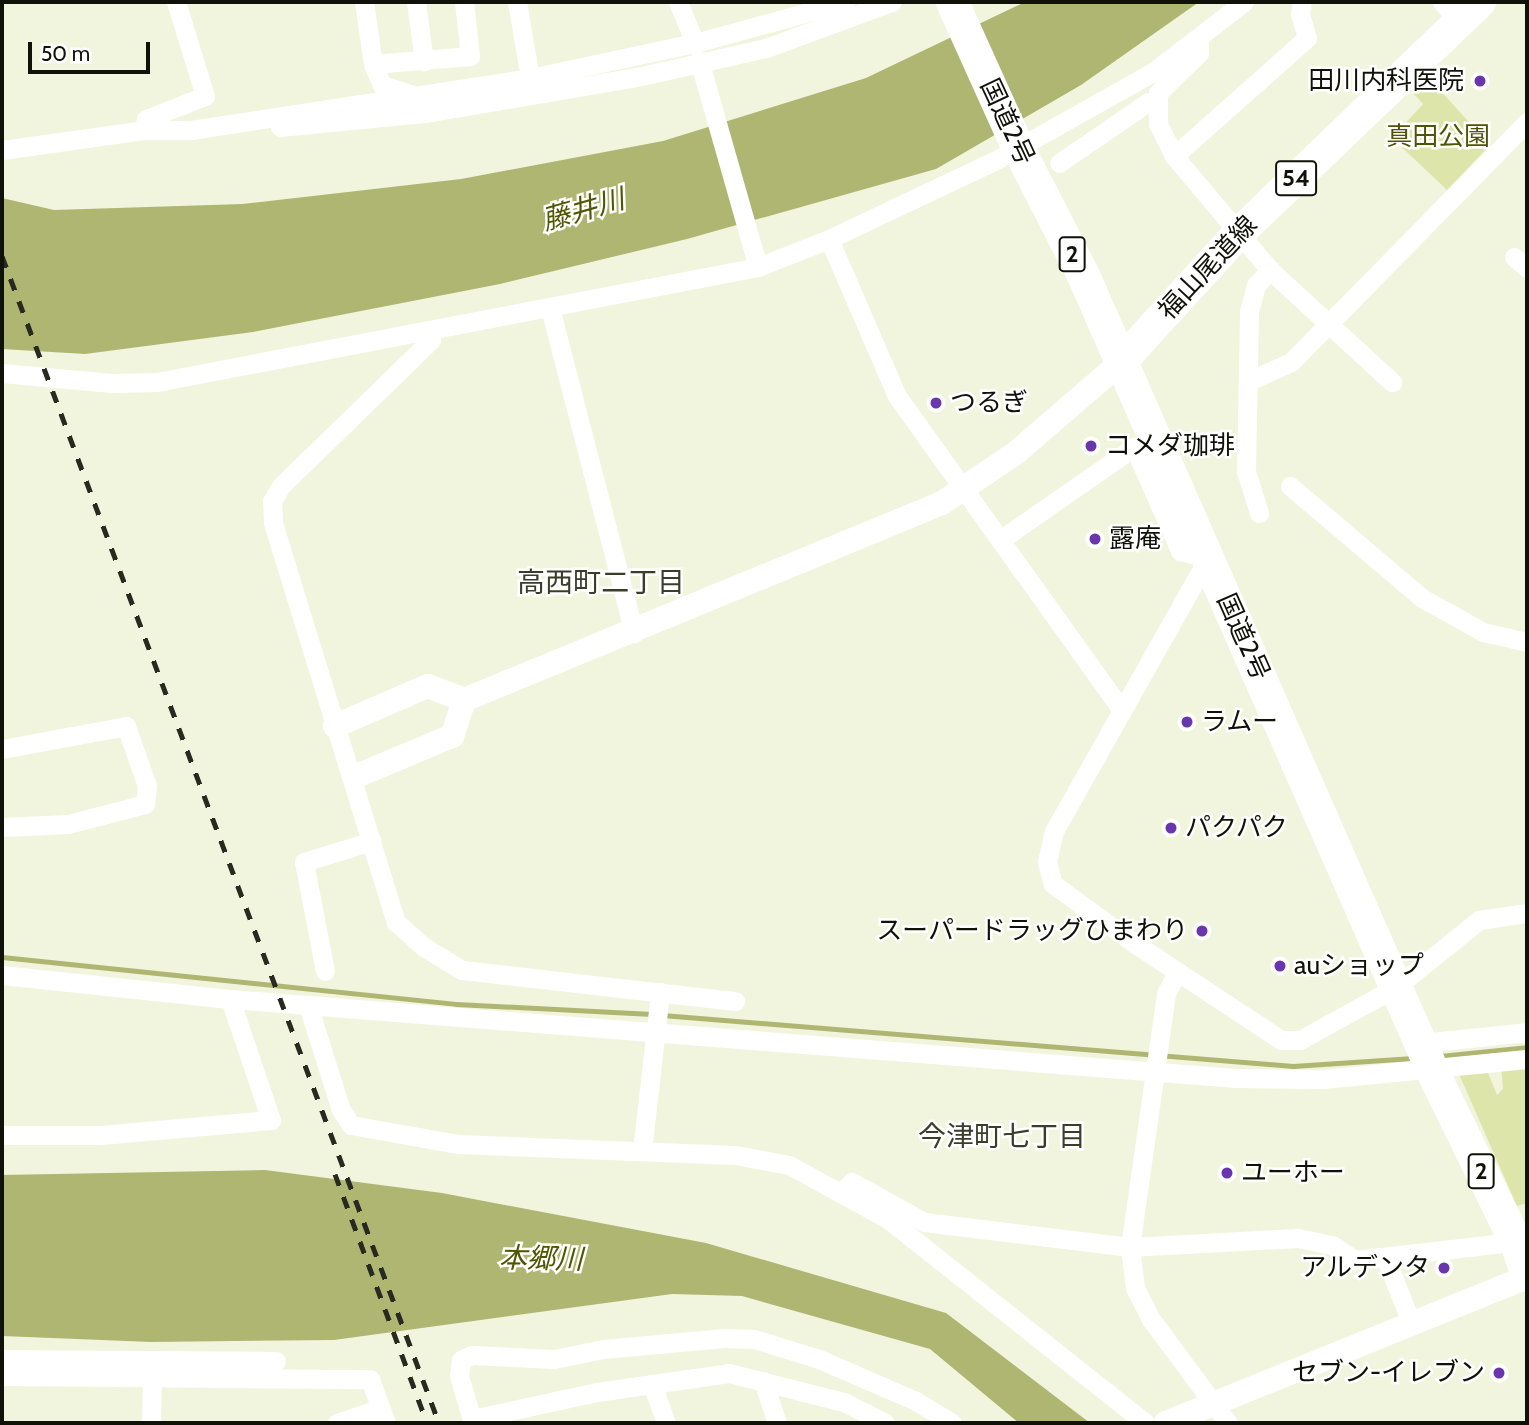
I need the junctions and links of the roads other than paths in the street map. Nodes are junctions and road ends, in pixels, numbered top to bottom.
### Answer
1 (176, 2) edge
2 (364, 2) edge
3 (416, 2) edge
4 (464, 2) edge
5 (517, 2) edge
6 (678, 2) edge
7 (845, 2) edge
8 (892, 2) edge
9 (952, 2) edge
10 (1244, 2) edge
11 (1302, 2) edge
12 (1460, 8) edge
13 (1199, 39) junction
14 (697, 51) junction
15 (424, 61) junction
16 (373, 64) junction
17 (530, 78) junction
18 (414, 96) junction
19 (1158, 103) junction
20 (426, 113) junction
21 (1527, 122) edge
22 (144, 130) junction
23 (191, 130) junction
24 (1018, 148) junction
25 (2, 150) edge
26 (1174, 156) junction
27 (1059, 163) dead end
28 (1237, 235) junction
29 (829, 239) junction
30 (758, 267) junction
31 (1270, 270) junction
32 (550, 308) junction
33 (1328, 323) junction
34 (431, 332) junction
35 (1120, 363) junction
36 (2, 373) edge
37 (1251, 380) junction
38 (1392, 382) dead end
39 (1290, 486) dead end
40 (962, 489) junction
41 (1259, 513) dead end
42 (1000, 540) junction
43 (1208, 558) junction
44 (634, 633) junction
45 (1527, 642) edge
46 (464, 700) junction
47 (1119, 708) junction
48 (335, 726) junction
49 (2, 749) edge
50 (354, 777) junction
51 (2, 827) edge
52 (372, 841) junction
53 (1527, 913) edge
54 (325, 971) dead end
55 (1177, 972) junction
56 (2, 975) edge
57 (1396, 987) junction
58 (660, 992) junction
59 (230, 999) junction
60 (735, 1001) dead end
61 (308, 1005) junction
62 (655, 1031) junction
63 (1527, 1032) edge
64 (1427, 1057) junction
65 (1527, 1059) edge
66 (1156, 1070) junction
67 (2, 1135) edge
68 (642, 1151) junction
69 (842, 1191) junction
70 (1522, 1241) edge
71 (1130, 1247) junction
72 (1385, 1257) junction
73 (1527, 1276) edge
74 (1411, 1322) junction
75 (2, 1359) edge
76 (276, 1361) dead end
77 (2, 1376) edge
78 (152, 1377) junction
79 (763, 1381) junction
80 (652, 1384) junction
81 (1222, 1413) edge
82 (384, 1416) edge
83 (473, 1421) edge
84 (151, 1423) edge
85 (337, 1423) edge
86 (666, 1423) edge
87 (777, 1423) edge
88 (885, 1423) edge
89 (952, 1423) edge
90 (1145, 1423) edge
91 (1166, 1423) edge

1 - 22 street
2 - 16 street
3 - 15 street
4 - 15 street
5 - 17 street
6 - 14 street
7 - 14 street
8 - 14 street
9 - 24 highway, 国道2号 / 2
10 - 13 street
11 - 26 street
12 - 28 main road, 福山尾道線 / 54
13 - 19 street
13 - 24 street
14 - 17 street
14 - 20 street
14 - 30 street
15 - 16 street
16 - 18 street
17 - 18 street
18 - 20 street
18 - 23 street
19 - 26 street
19 - 27 street
20 - 23 street
21 - 33 street
22 - 23 street
22 - 25 street
24 - 29 street
24 - 35 highway, 国道2号 / 2
26 - 28 street
28 - 31 street
28 - 35 main road, 福山尾道線 / 54
29 - 30 street
29 - 40 street
30 - 32 street
31 - 33 street
31 - 37 street
32 - 34 street
32 - 44 street
33 - 37 street
33 - 38 street
34 - 36 street
34 - 48 street
35 - 40 street
35 - 43 highway, 国道2号 / 2
37 - 41 street
39 - 45 street
40 - 42 street
40 - 44 street
42 - 43 street
42 - 47 street
43 - 47 street
43 - 57 highway, 国道2号 / 2
44 - 46 street
46 - 48 street
46 - 50 street
47 - 55 street
48 - 50 street
49 - 51 street
50 - 52 street
52 - 54 street
52 - 58 street
53 - 57 street
55 - 57 street
55 - 66 street
56 - 59 street
57 - 64 highway, 国道2号 / 2
58 - 60 street
58 - 62 street
59 - 61 street
59 - 67 street
61 - 62 street
61 - 68 street
62 - 66 street
62 - 68 street
63 - 64 street
64 - 65 street
64 - 66 street
64 - 70 highway, 国道2号 / 2
66 - 71 street
68 - 69 street
69 - 71 street
69 - 90 street
70 - 72 street
70 - 73 highway, 国道2号 / 2
71 - 72 street
71 - 81 street
72 - 74 street
73 - 74 street
74 - 81 street
75 - 76 street
77 - 78 street
78 - 82 street
78 - 84 street
79 - 80 street
79 - 87 street
79 - 88 street
80 - 83 street
80 - 86 street
81 - 91 street
82 - 85 street
83 - 89 street

